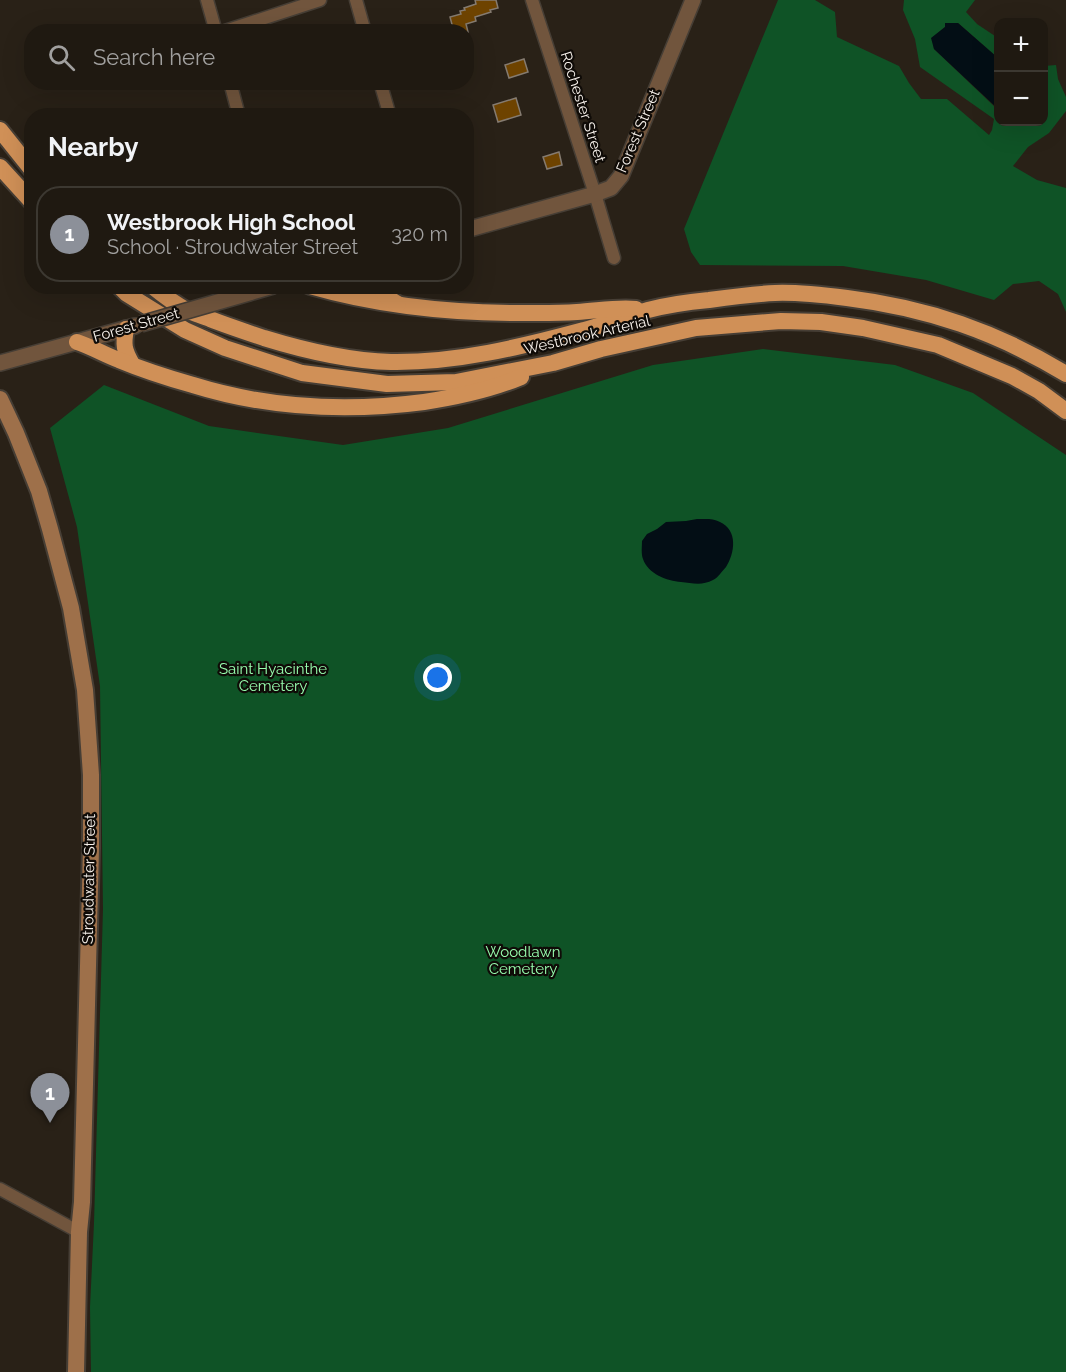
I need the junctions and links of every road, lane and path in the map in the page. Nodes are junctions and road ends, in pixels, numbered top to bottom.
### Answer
1 (207, 0) edge
2 (320, 0) edge
3 (356, 0) edge
4 (532, 0) edge
5 (693, 0) edge
6 (214, 24) edge
7 (246, 24) edge
8 (364, 24) edge
9 (232, 90) edge
10 (382, 90) edge
11 (237, 108) edge
12 (388, 108) edge
13 (0, 130) edge
14 (24, 160) edge
15 (0, 167) edge
16 (24, 193) edge
17 (595, 194) junction
18 (474, 228) edge
19 (614, 258) dead end
20 (127, 294) edge
21 (164, 294) edge
22 (245, 294) edge
23 (336, 294) edge
24 (384, 294) edge
25 (399, 305) junction
26 (649, 310) junction
27 (133, 326) junction
28 (77, 342) junction
29 (0, 363) edge
30 (553, 363) junction
31 (132, 364) junction
32 (1066, 374) edge
33 (0, 399) edge
34 (1066, 411) edge
35 (0, 1189) edge
36 (79, 1232) junction
37 (76, 1372) edge

1 - 6 street
2 - 7 street
3 - 8 street
4 - 17 street, Rochester Street
5 - 17 street, Forest Street
9 - 11 street
10 - 12 street
13 - 14 highway
15 - 16 highway
17 - 18 street, Forest Street
17 - 19 street, Rochester Street
20 - 30 highway, Westbrook Arterial
21 - 26 highway, Westbrook Arterial
22 - 27 street, Forest Street, bridge
23 - 25 highway
24 - 25 highway
25 - 26 highway
26 - 32 highway, Westbrook Arterial
27 - 28 street, Forest Street
27 - 31 highway
28 - 29 street, Forest Street
28 - 31 highway
30 - 31 highway
30 - 34 highway, Westbrook Arterial
33 - 36 main road, Stroudwater Street
35 - 36 street
36 - 37 main road, Stroudwater Street

